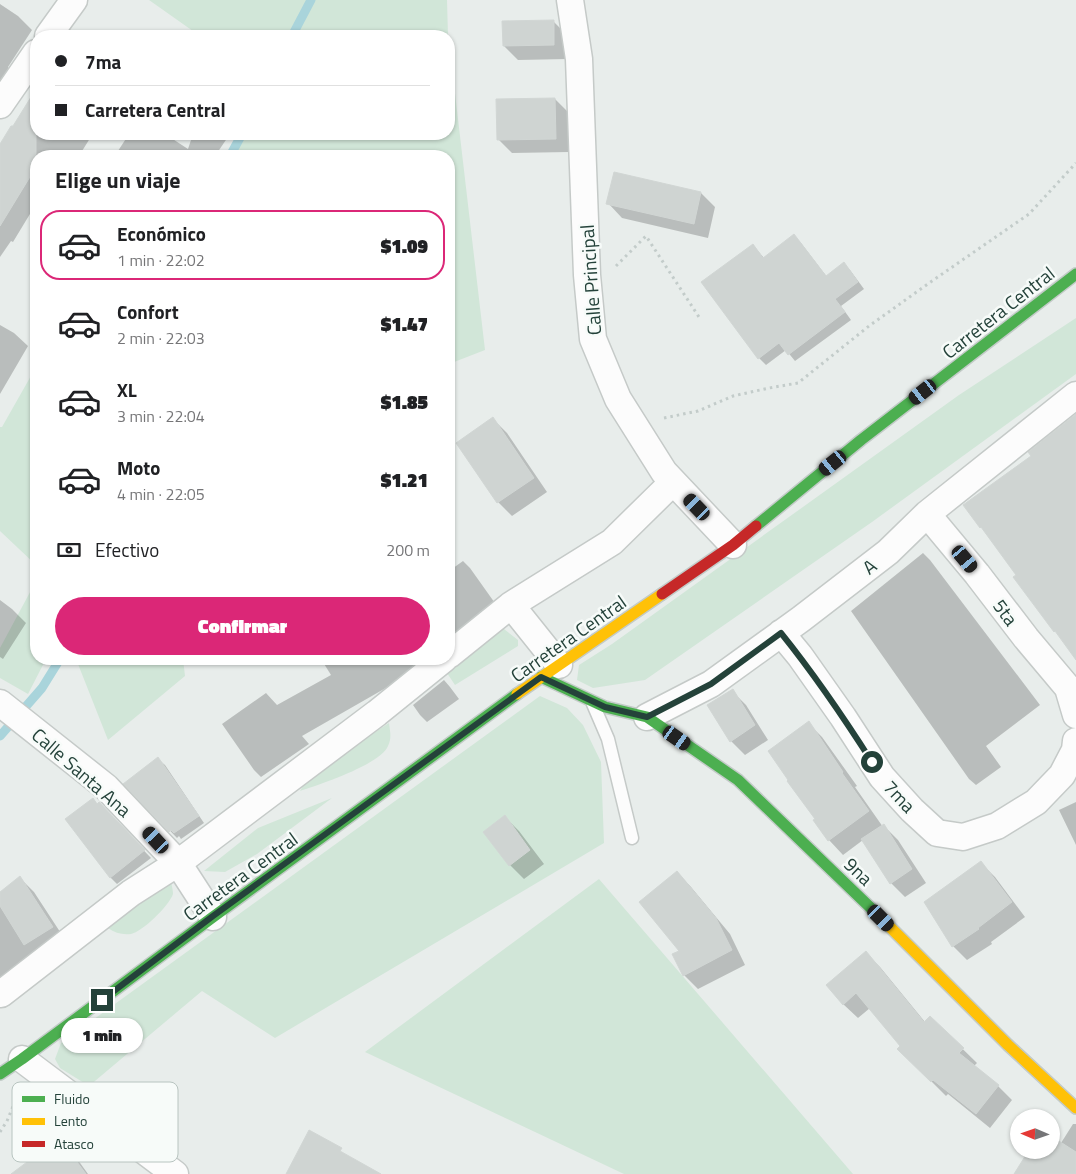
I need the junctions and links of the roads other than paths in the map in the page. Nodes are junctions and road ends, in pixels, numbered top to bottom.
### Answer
1 (73, 0) edge
2 (570, 0) edge
3 (52, 30) edge
4 (30, 62) edge
5 (0, 105) edge
6 (1076, 274) edge
7 (1076, 395) edge
8 (673, 482) junction
9 (928, 514) junction
10 (733, 545) junction
11 (511, 605) junction
12 (781, 633) junction
13 (455, 650) edge
14 (437, 665) edge
15 (550, 671) junction
16 (591, 701) junction
17 (0, 703) edge
18 (1076, 715) edge
19 (647, 717) junction
20 (1076, 742) edge
21 (1075, 750) edge
22 (632, 838) dead end
23 (178, 863) junction
24 (213, 916) junction
25 (1, 994) edge
26 (22, 1059) junction
27 (0, 1074) edge
28 (53, 1082) edge
29 (1076, 1108) edge
30 (159, 1162) edge
31 (175, 1174) edge

1 - 3 street
2 - 8 street, Calle Principal
4 - 5 street
6 - 10 main road, Carretera Central
7 - 9 street, A
8 - 10 street, Calle Principal
8 - 11 street
9 - 12 street, A
9 - 18 street, 5ta
10 - 15 main road, Carretera Central
11 - 13 street
11 - 15 street
12 - 19 street, A
12 - 21 street, 7ma
14 - 23 street
15 - 16 main road
15 - 24 main road, Carretera Central
16 - 19 main road
16 - 22 lane
17 - 23 street, Calle Santa Ana
19 - 29 main road, 9na
20 - 21 street
23 - 24 street, Calle Santa Ana
23 - 25 street
24 - 26 main road, Carretera Central
26 - 27 main road, Carretera Central
26 - 28 street
30 - 31 street

